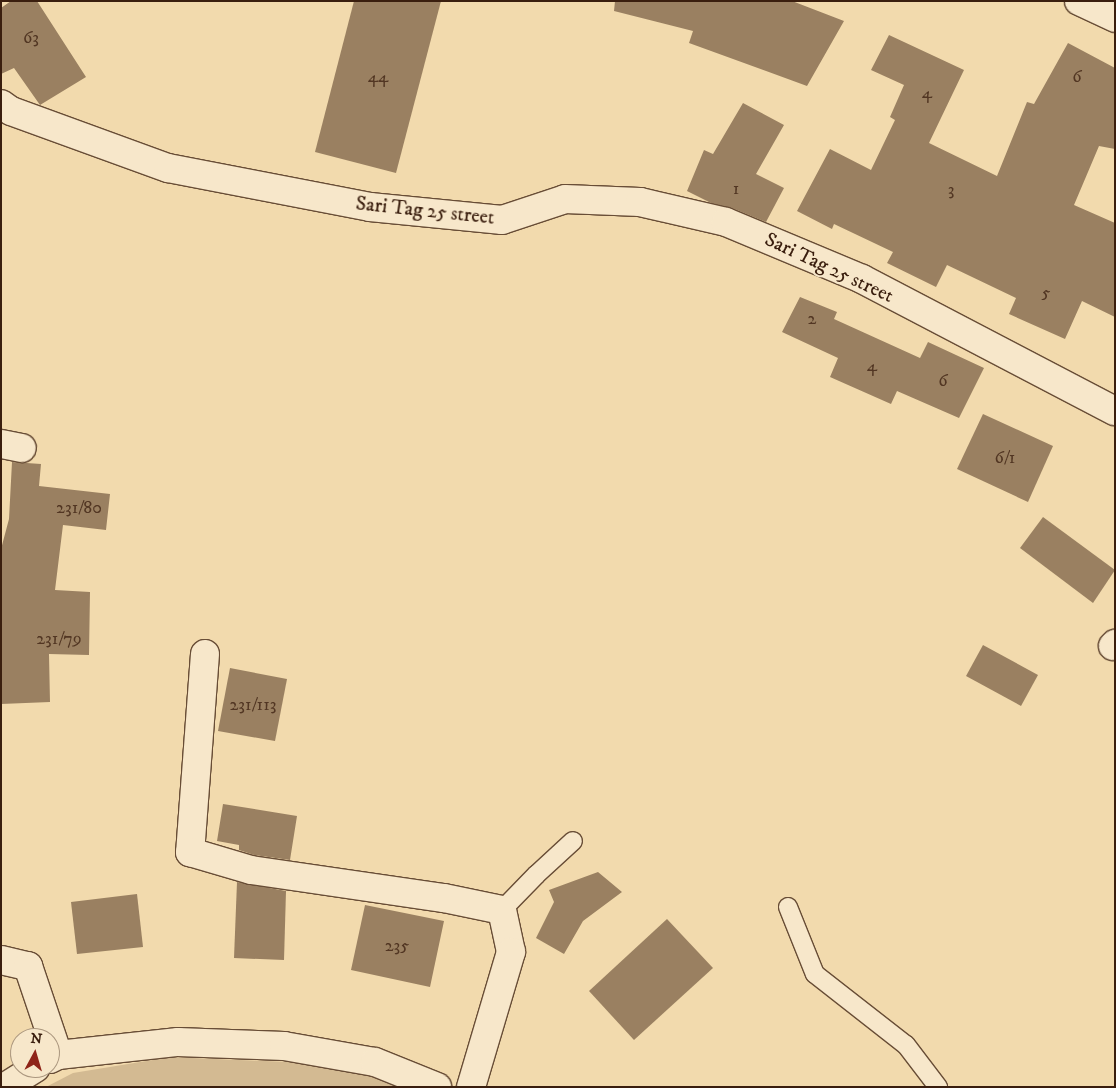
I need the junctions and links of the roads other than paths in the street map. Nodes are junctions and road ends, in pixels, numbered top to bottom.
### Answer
1 (1079, 1) edge
2 (1115, 18) edge
3 (4, 111) edge
4 (1115, 411) edge
5 (205, 654) dead end
6 (573, 841) dead end
7 (788, 907) dead end
8 (502, 910) junction
9 (1, 960) edge
10 (41, 1028) edge
11 (60, 1059) edge
12 (21, 1078) edge
13 (6, 1087) edge
14 (437, 1087) edge
15 (471, 1087) edge
16 (938, 1087) edge

1 - 2 street
3 - 4 street, Sari Tag 25 street
5 - 8 street
6 - 8 lane
7 - 16 lane
8 - 15 street
9 - 10 street
11 - 14 street
12 - 13 street

